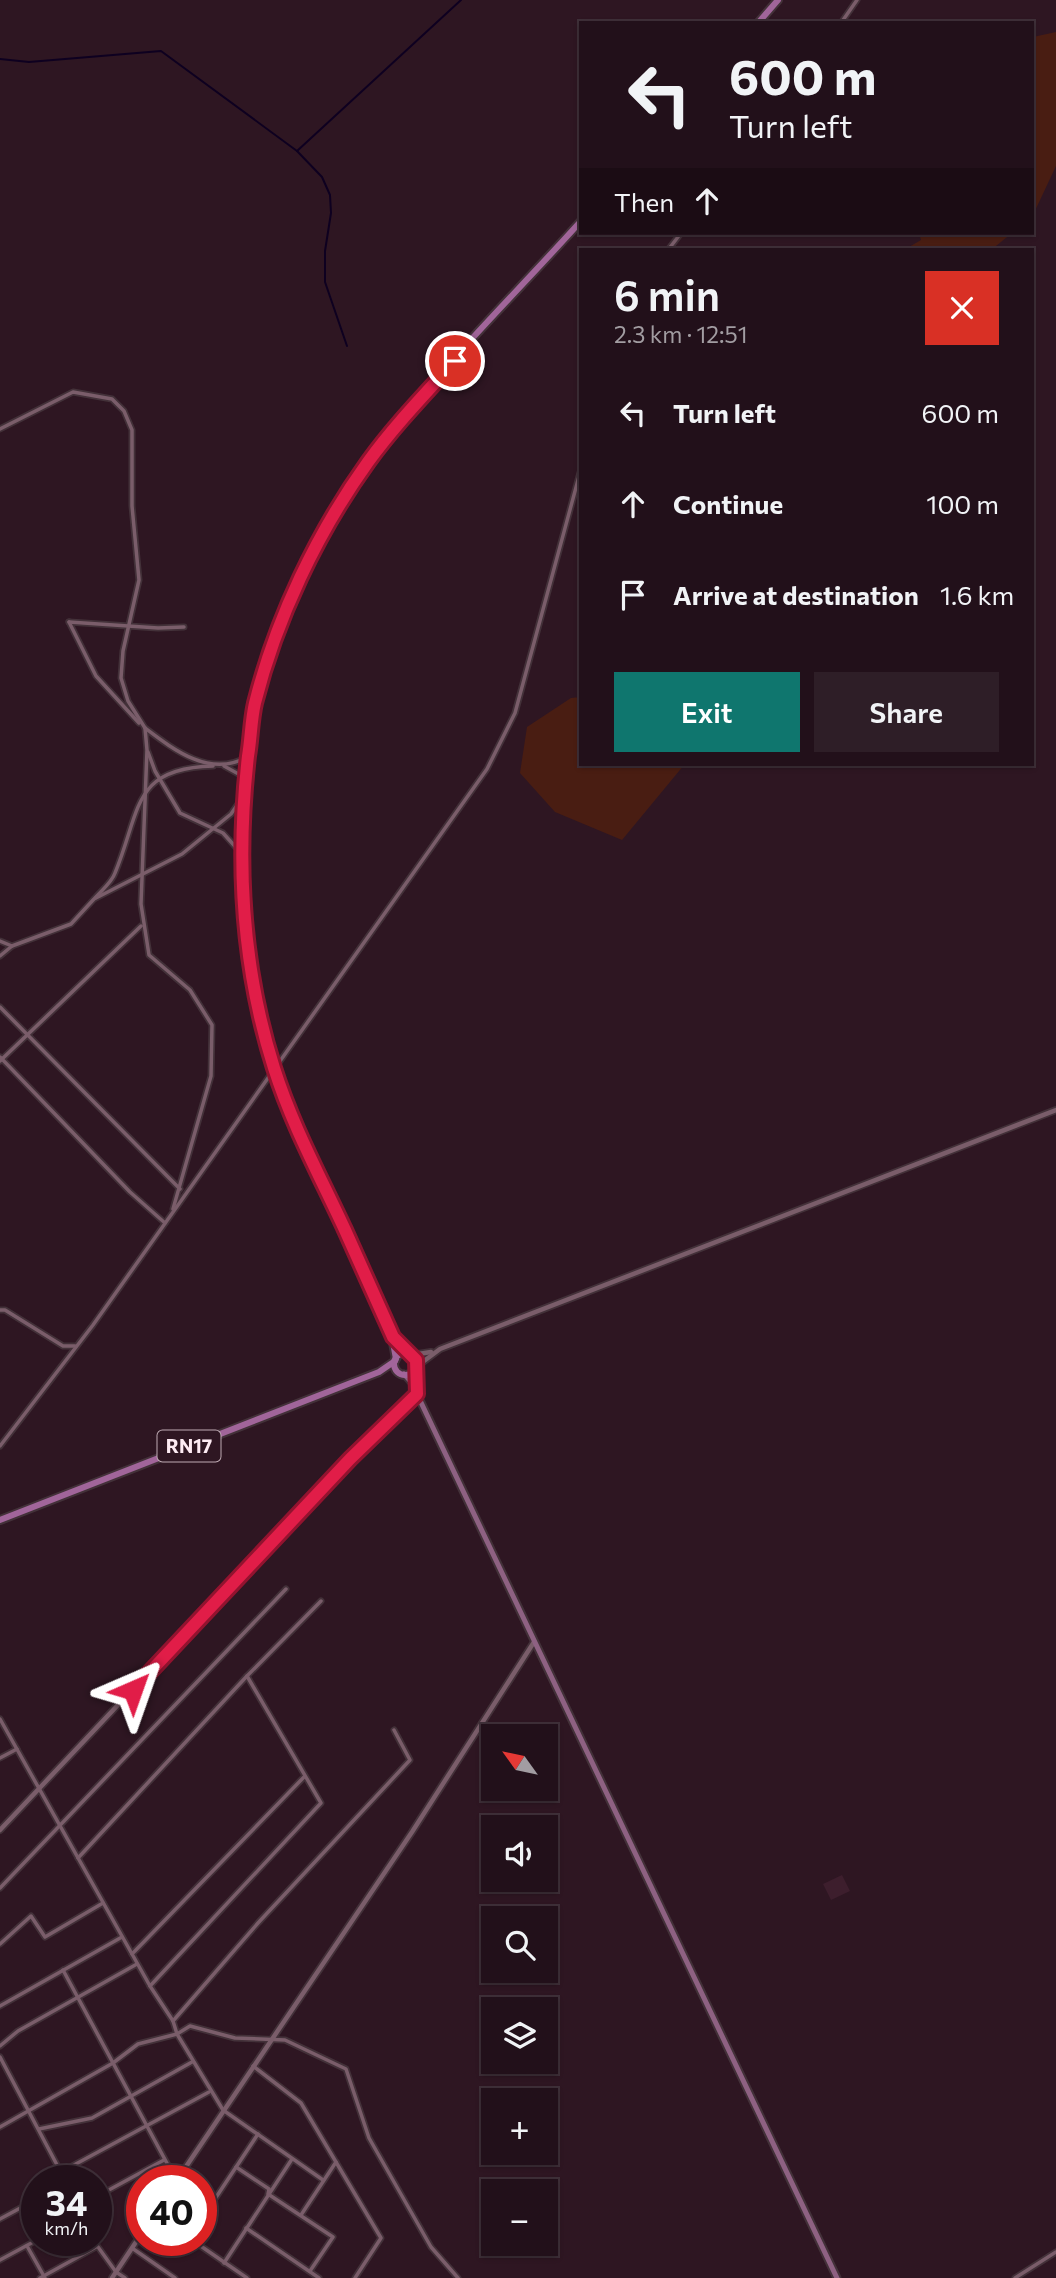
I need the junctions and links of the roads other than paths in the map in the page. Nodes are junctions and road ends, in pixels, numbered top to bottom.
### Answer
1 (778, 0) edge
2 (857, 0) edge
3 (760, 21) edge
4 (842, 21) edge
5 (579, 223) edge
6 (0, 429) edge
7 (579, 476) edge
8 (128, 625) junction
9 (184, 626) dead end
10 (145, 728) junction
11 (147, 750) junction
12 (248, 756) junction
13 (222, 765) junction
14 (158, 777) junction
15 (246, 779) junction
16 (147, 789) junction
17 (245, 795) junction
18 (210, 828) junction
19 (242, 854) junction
20 (142, 875) junction
21 (94, 899) junction
22 (141, 926) dead end
23 (0, 941) edge
24 (12, 946) junction
25 (0, 956) edge
26 (0, 1007) edge
27 (27, 1035) junction
28 (1, 1059) edge
29 (275, 1071) junction
30 (1056, 1110) edge
31 (180, 1189) junction
32 (170, 1215) junction
33 (164, 1223) junction
34 (0, 1310) edge
35 (393, 1337) junction
36 (76, 1346) junction
37 (435, 1351) junction
38 (410, 1354) junction
39 (395, 1360) junction
40 (415, 1368) junction
41 (379, 1373) junction
42 (401, 1373) junction
43 (417, 1391) junction
44 (0, 1446) edge
45 (0, 1520) edge
46 (286, 1589) dead end
47 (321, 1601) dead end
48 (534, 1642) junction
49 (247, 1676) junction
50 (0, 1719) edge
51 (394, 1730) dead end
52 (17, 1749) junction
53 (0, 1758) edge
54 (304, 1777) junction
55 (38, 1791) junction
56 (59, 1823) junction
57 (0, 1830) edge
58 (78, 1858) junction
59 (0, 1888) edge
60 (103, 1903) junction
61 (122, 1937) junction
62 (0, 1944) edge
63 (132, 1954) junction
64 (137, 1964) junction
65 (63, 1970) junction
66 (150, 1986) junction
67 (77, 1997) junction
68 (0, 2006) edge
69 (173, 2021) junction
70 (177, 2034) junction
71 (271, 2039) junction
72 (0, 2046) edge
73 (0, 2057) edge
74 (192, 2062) junction
75 (113, 2063) junction
76 (253, 2066) junction
77 (209, 2092) junction
78 (130, 2096) junction
79 (223, 2110) junction
80 (30, 2111) junction
81 (146, 2126) junction
82 (0, 2127) edge
83 (39, 2129) junction
84 (258, 2134) junction
85 (292, 2159) junction
86 (164, 2160) junction
87 (336, 2162) junction
88 (57, 2165) edge
89 (74, 2165) edge
90 (167, 2165) edge
91 (186, 2165) edge
92 (236, 2167) junction
93 (324, 2180) junction
94 (112, 2188) edge
95 (268, 2194) junction
96 (217, 2196) edge
97 (21, 2208) edge
98 (301, 2216) junction
99 (0, 2219) edge
100 (246, 2228) junction
101 (21, 2248) edge
102 (1056, 2252) edge
103 (32, 2256) edge
104 (80, 2256) edge
105 (103, 2256) edge
106 (127, 2256) edge
107 (142, 2256) edge
108 (214, 2256) edge
109 (0, 2260) edge
110 (224, 2263) junction
111 (116, 2272) junction
112 (310, 2272) junction
113 (167, 2276) edge
114 (43, 2277) edge
115 (112, 2278) edge
116 (125, 2278) edge
117 (175, 2278) edge
118 (247, 2278) edge
119 (319, 2278) edge
120 (355, 2278) edge
121 (458, 2278) edge
122 (837, 2278) edge
123 (1015, 2278) edge

1 - 3 main road
2 - 4 street
5 - 12 main road
6 - 8 street
7 - 29 street
8 - 9 street
8 - 10 street
8 - 10 street
10 - 11 street
10 - 13 street
11 - 14 street
11 - 16 street
12 - 13 street
12 - 15 main road
13 - 14 street
13 - 15 street
14 - 16 street
14 - 18 street
15 - 17 main road
16 - 20 street
16 - 21 street
17 - 18 street
17 - 19 main road
18 - 19 street
18 - 20 street
19 - 29 main road
20 - 21 street
20 - 31 street
21 - 24 street
22 - 27 street
23 - 24 street
24 - 25 street
26 - 27 street
27 - 28 street
27 - 31 street
28 - 33 street
29 - 32 street
29 - 35 main road
30 - 37 street
31 - 32 street
32 - 33 street
33 - 36 street
34 - 36 street
35 - 38 main road
35 - 39 main road
36 - 44 street
37 - 38 street
37 - 40 street
38 - 39 main road
38 - 40 main road
39 - 41 main road, RN17
39 - 42 main road
40 - 42 main road
40 - 43 main road
41 - 42 main road, RN17
41 - 45 main road, RN17
42 - 43 main road
43 - 48 main road
43 - 55 street
46 - 56 street
47 - 49 street
48 - 71 street
48 - 122 main road
49 - 54 street
49 - 58 street
50 - 52 street
51 - 69 street
52 - 53 street
52 - 55 street
54 - 63 street
54 - 66 street
55 - 56 street
55 - 57 street
56 - 58 street
56 - 59 street
58 - 60 street
60 - 61 street
60 - 62 street
61 - 63 street
61 - 65 street
63 - 64 street
64 - 66 street
64 - 67 street
65 - 67 street
65 - 68 street
66 - 69 street
67 - 72 street
67 - 75 street
69 - 70 street
70 - 71 street
70 - 74 street
70 - 75 street
71 - 76 street
71 - 121 street
73 - 80 street
74 - 77 street
74 - 78 street
75 - 78 street
75 - 80 street
76 - 79 street
76 - 87 street
77 - 79 street
77 - 81 street
78 - 81 street
78 - 83 street
79 - 84 street
79 - 91 street
80 - 82 street
80 - 83 street
81 - 86 street
81 - 89 street
83 - 88 street
84 - 85 street
84 - 92 street
85 - 93 street
85 - 95 street
86 - 90 street
86 - 94 street
87 - 93 street
87 - 120 street
92 - 95 street
92 - 96 street
93 - 98 street
95 - 98 street
95 - 100 street
97 - 99 street
98 - 112 street
100 - 110 street
100 - 112 street
101 - 109 street
102 - 123 street
103 - 114 street
104 - 114 street
105 - 111 street
106 - 111 street
107 - 113 street
108 - 110 street
110 - 118 street
111 - 115 street
111 - 116 street
112 - 119 street
113 - 117 street

